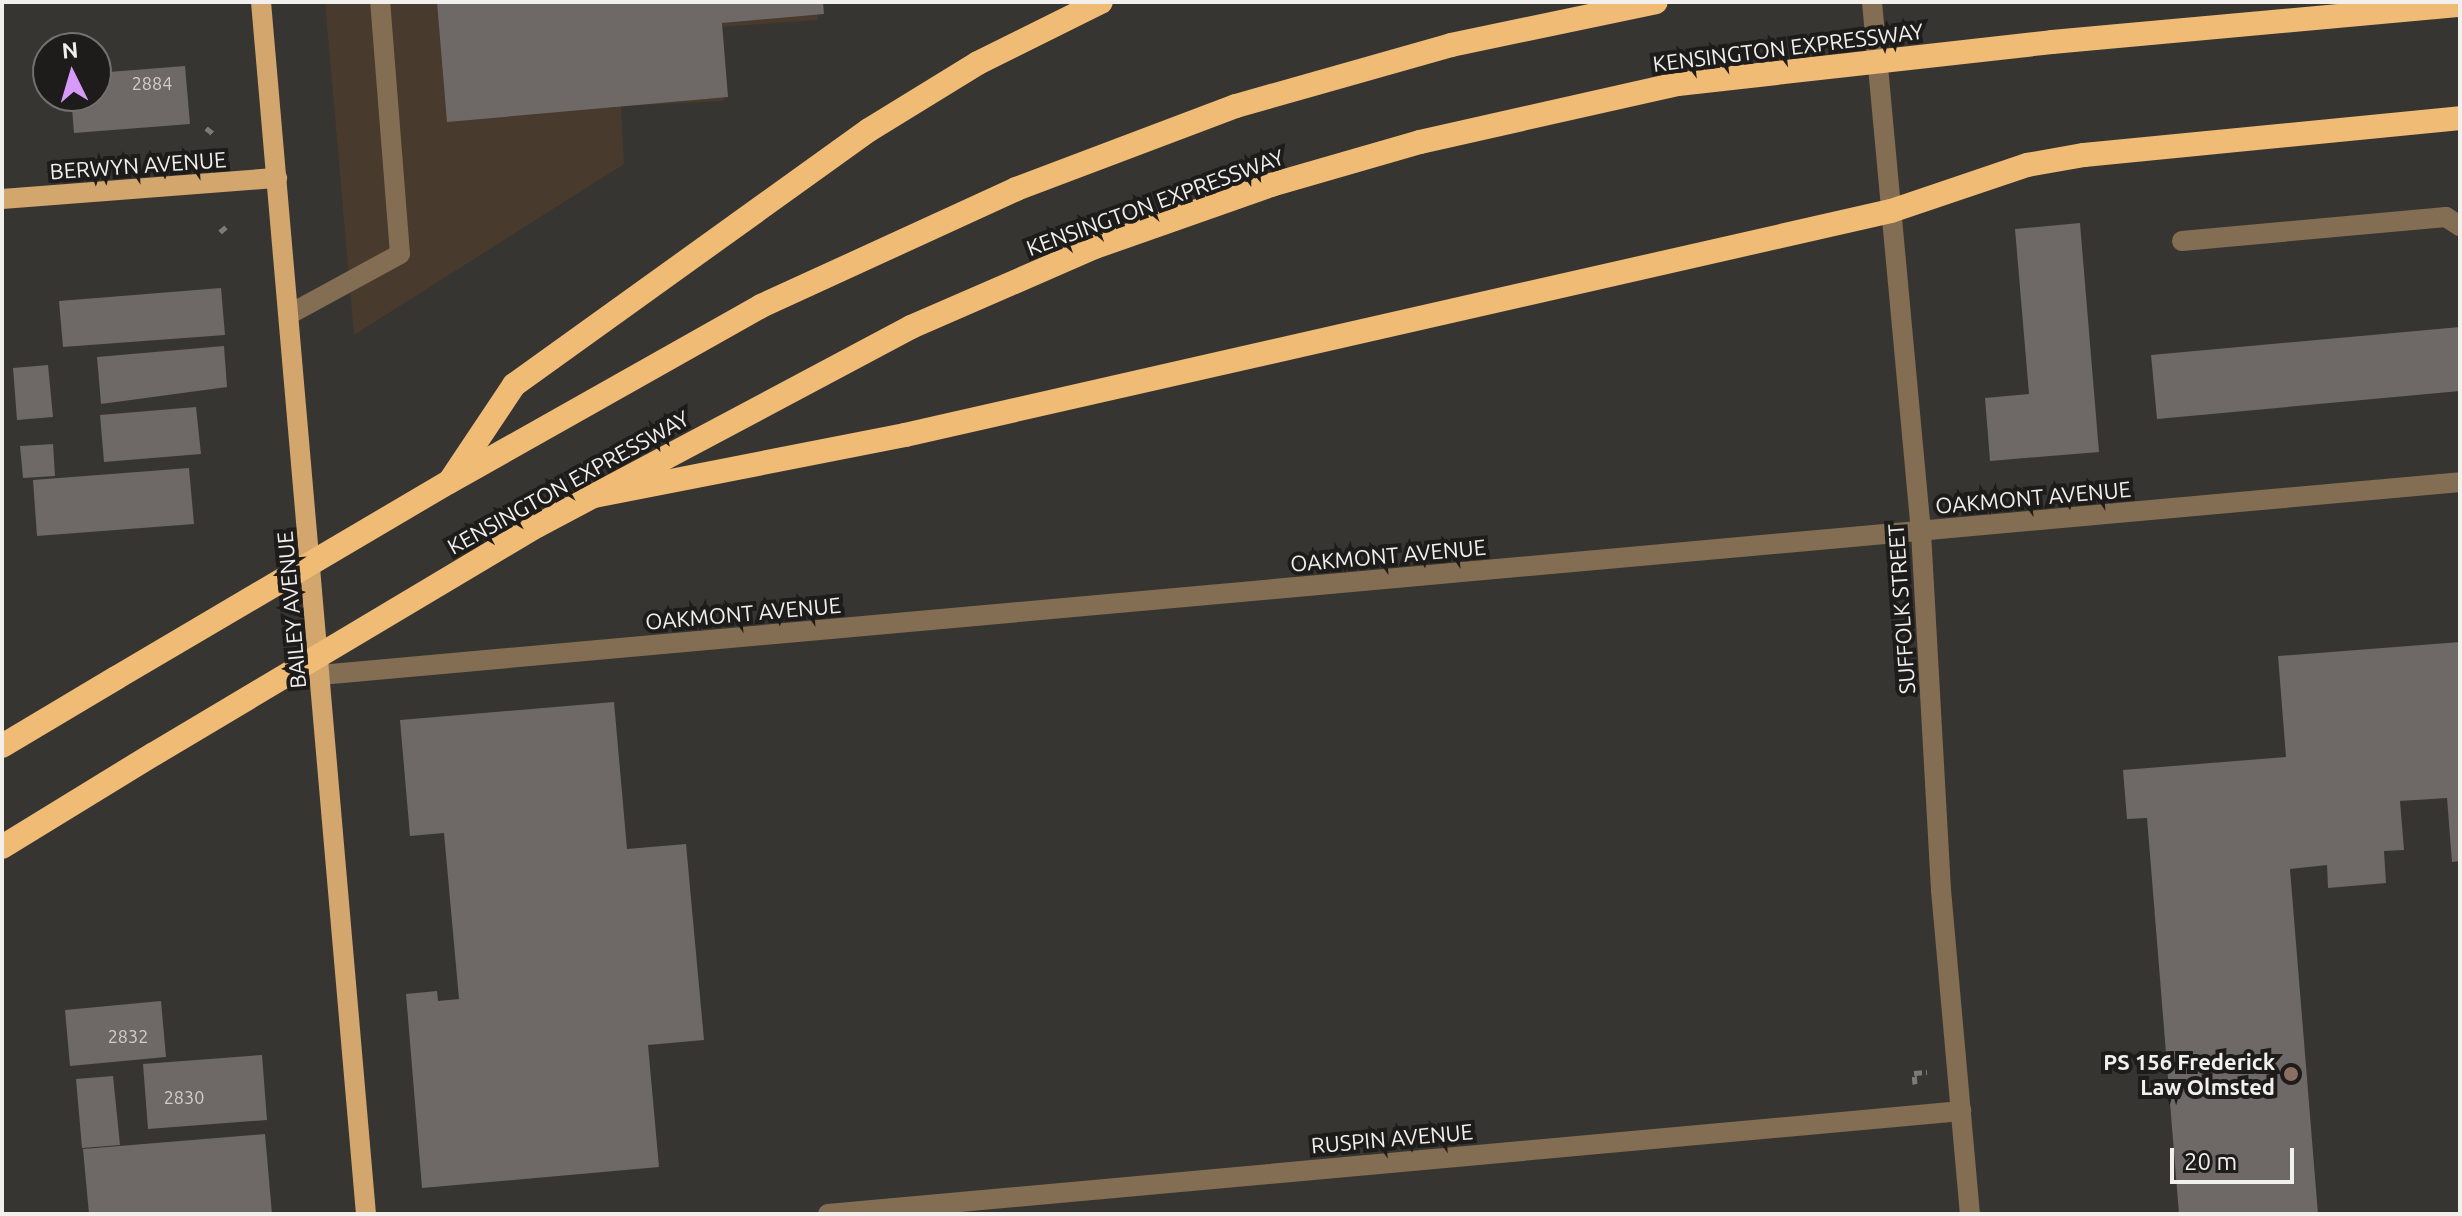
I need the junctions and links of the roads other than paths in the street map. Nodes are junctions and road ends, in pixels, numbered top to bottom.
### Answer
1 (261, 2) edge
2 (380, 2) edge
3 (1101, 2) edge
4 (1656, 2) edge
5 (1872, 2) edge
6 (2460, 5) edge
7 (2460, 118) edge
8 (277, 178) junction
9 (2, 199) edge
10 (1891, 211) junction
11 (2460, 226) edge
12 (2182, 241) dead end
13 (290, 314) junction
14 (449, 482) junction
15 (2460, 482) edge
16 (589, 497) junction
17 (1921, 532) junction
18 (320, 675) junction
19 (2, 746) edge
20 (2, 847) edge
21 (1961, 1111) junction
22 (366, 1214) edge
23 (828, 1214) edge
24 (1970, 1214) edge

1 - 8 main road, BAILEY AVENUE
2 - 13 street
3 - 14 highway
4 - 14 highway
5 - 10 street, SUFFOLK STREET
6 - 16 highway, KENSINGTON EXPRESSWAY, bridge
7 - 10 highway
8 - 9 main road, BERWYN AVENUE
8 - 13 main road, BAILEY AVENUE
10 - 16 highway
10 - 17 street, SUFFOLK STREET
11 - 12 street
13 - 18 main road, BAILEY AVENUE
14 - 19 highway, bridge
15 - 17 street, OAKMONT AVENUE
16 - 20 highway, KENSINGTON EXPRESSWAY, bridge
17 - 18 street, OAKMONT AVENUE
17 - 21 street, SUFFOLK STREET
18 - 22 main road, BAILEY AVENUE
21 - 23 street, RUSPIN AVENUE
21 - 24 street, SUFFOLK STREET

